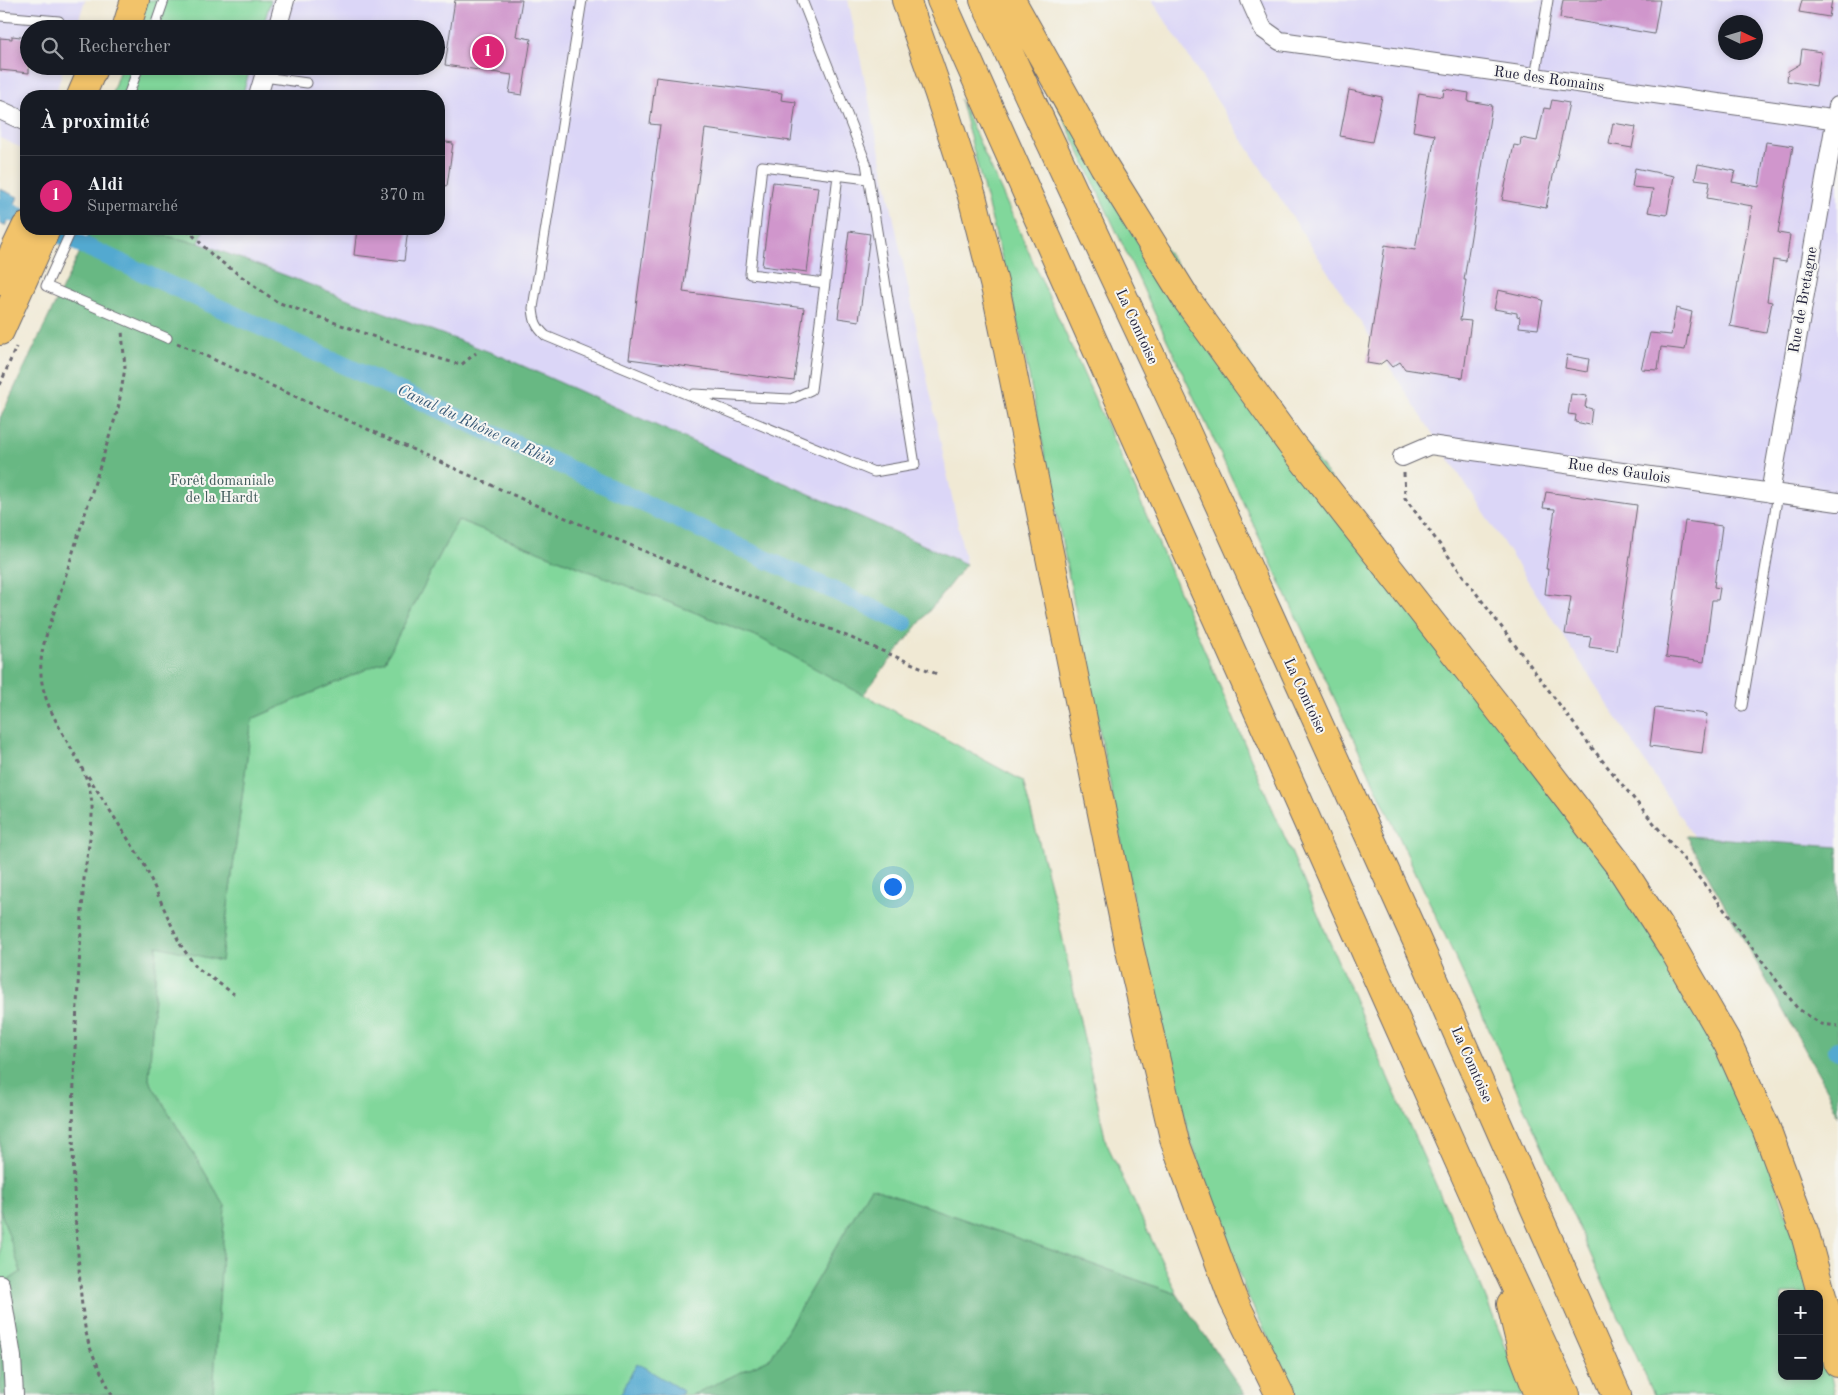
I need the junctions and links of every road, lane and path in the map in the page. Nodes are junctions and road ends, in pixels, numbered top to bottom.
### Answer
1 (116, 0) edge
2 (136, 0) edge
3 (164, 0) edge
4 (285, 0) edge
5 (582, 0) edge
6 (802, 0) edge
7 (906, 0) edge
8 (941, 0) edge
9 (984, 0) edge
10 (1011, 0) edge
11 (1250, 0) edge
12 (1548, 0) edge
13 (0, 16) edge
14 (39, 20) edge
15 (110, 20) edge
16 (129, 20) edge
17 (157, 20) edge
18 (279, 20) edge
19 (90, 75) edge
20 (109, 75) edge
21 (136, 75) edge
22 (264, 75) edge
23 (277, 75) edge
24 (1535, 78) junction
25 (308, 83) dead end
26 (84, 90) edge
27 (103, 90) edge
28 (130, 90) edge
29 (260, 90) edge
30 (0, 110) edge
31 (1837, 115) edge
32 (20, 119) edge
33 (838, 175) junction
34 (868, 179) junction
35 (38, 235) edge
36 (69, 235) edge
37 (192, 235) edge
38 (25, 244) edge
39 (1, 277) edge
40 (825, 283) junction
41 (121, 318) junction
42 (0, 332) edge
43 (167, 338) joint
44 (476, 353) dead end
45 (686, 394) junction
46 (1402, 457) joint
47 (1774, 494) junction
48 (1838, 502) edge
49 (937, 674) dead end
50 (1742, 706) dead end
51 (84, 772) junction
52 (234, 994) dead end
53 (1838, 1026) edge
54 (1499, 1252) junction
55 (0, 1284) edge
56 (1571, 1291) junction
57 (1838, 1363) edge
58 (14, 1395) edge
59 (112, 1395) edge
60 (1280, 1395) edge
61 (1539, 1395) edge
62 (1566, 1395) edge
63 (1617, 1395) edge
64 (1629, 1395) edge

1 - 15 main road
2 - 16 main road
3 - 17 lane
4 - 18 street
5 - 45 lane
6 - 34 lane
7 - 60 main road
8 - 54 main road
9 - 56 main road, La Comtoise
10 - 57 main road
11 - 24 street, Rue des Romains
12 - 24 lane
13 - 14 lane
19 - 26 main road
20 - 27 main road
21 - 28 lane
22 - 29 street
23 - 25 lane
24 - 31 street, Rue des Romains
30 - 32 street
31 - 47 street, Rue de Bretagne
33 - 34 lane
33 - 40 lane
33 - 40 lane
34 - 45 lane
35 - 38 main road
36 - 41 lane
37 - 44 path
38 - 39 main road
38 - 42 main road
40 - 45 lane
41 - 43 lane
41 - 51 path
43 - 49 path
46 - 47 street, Rue des Gaulois
46 - 53 path
47 - 48 street, Rue des Gaulois
47 - 50 lane
51 - 52 path
51 - 59 path
54 - 61 main road
54 - 62 main road
55 - 58 street
56 - 63 main road, La Comtoise
56 - 64 main road

